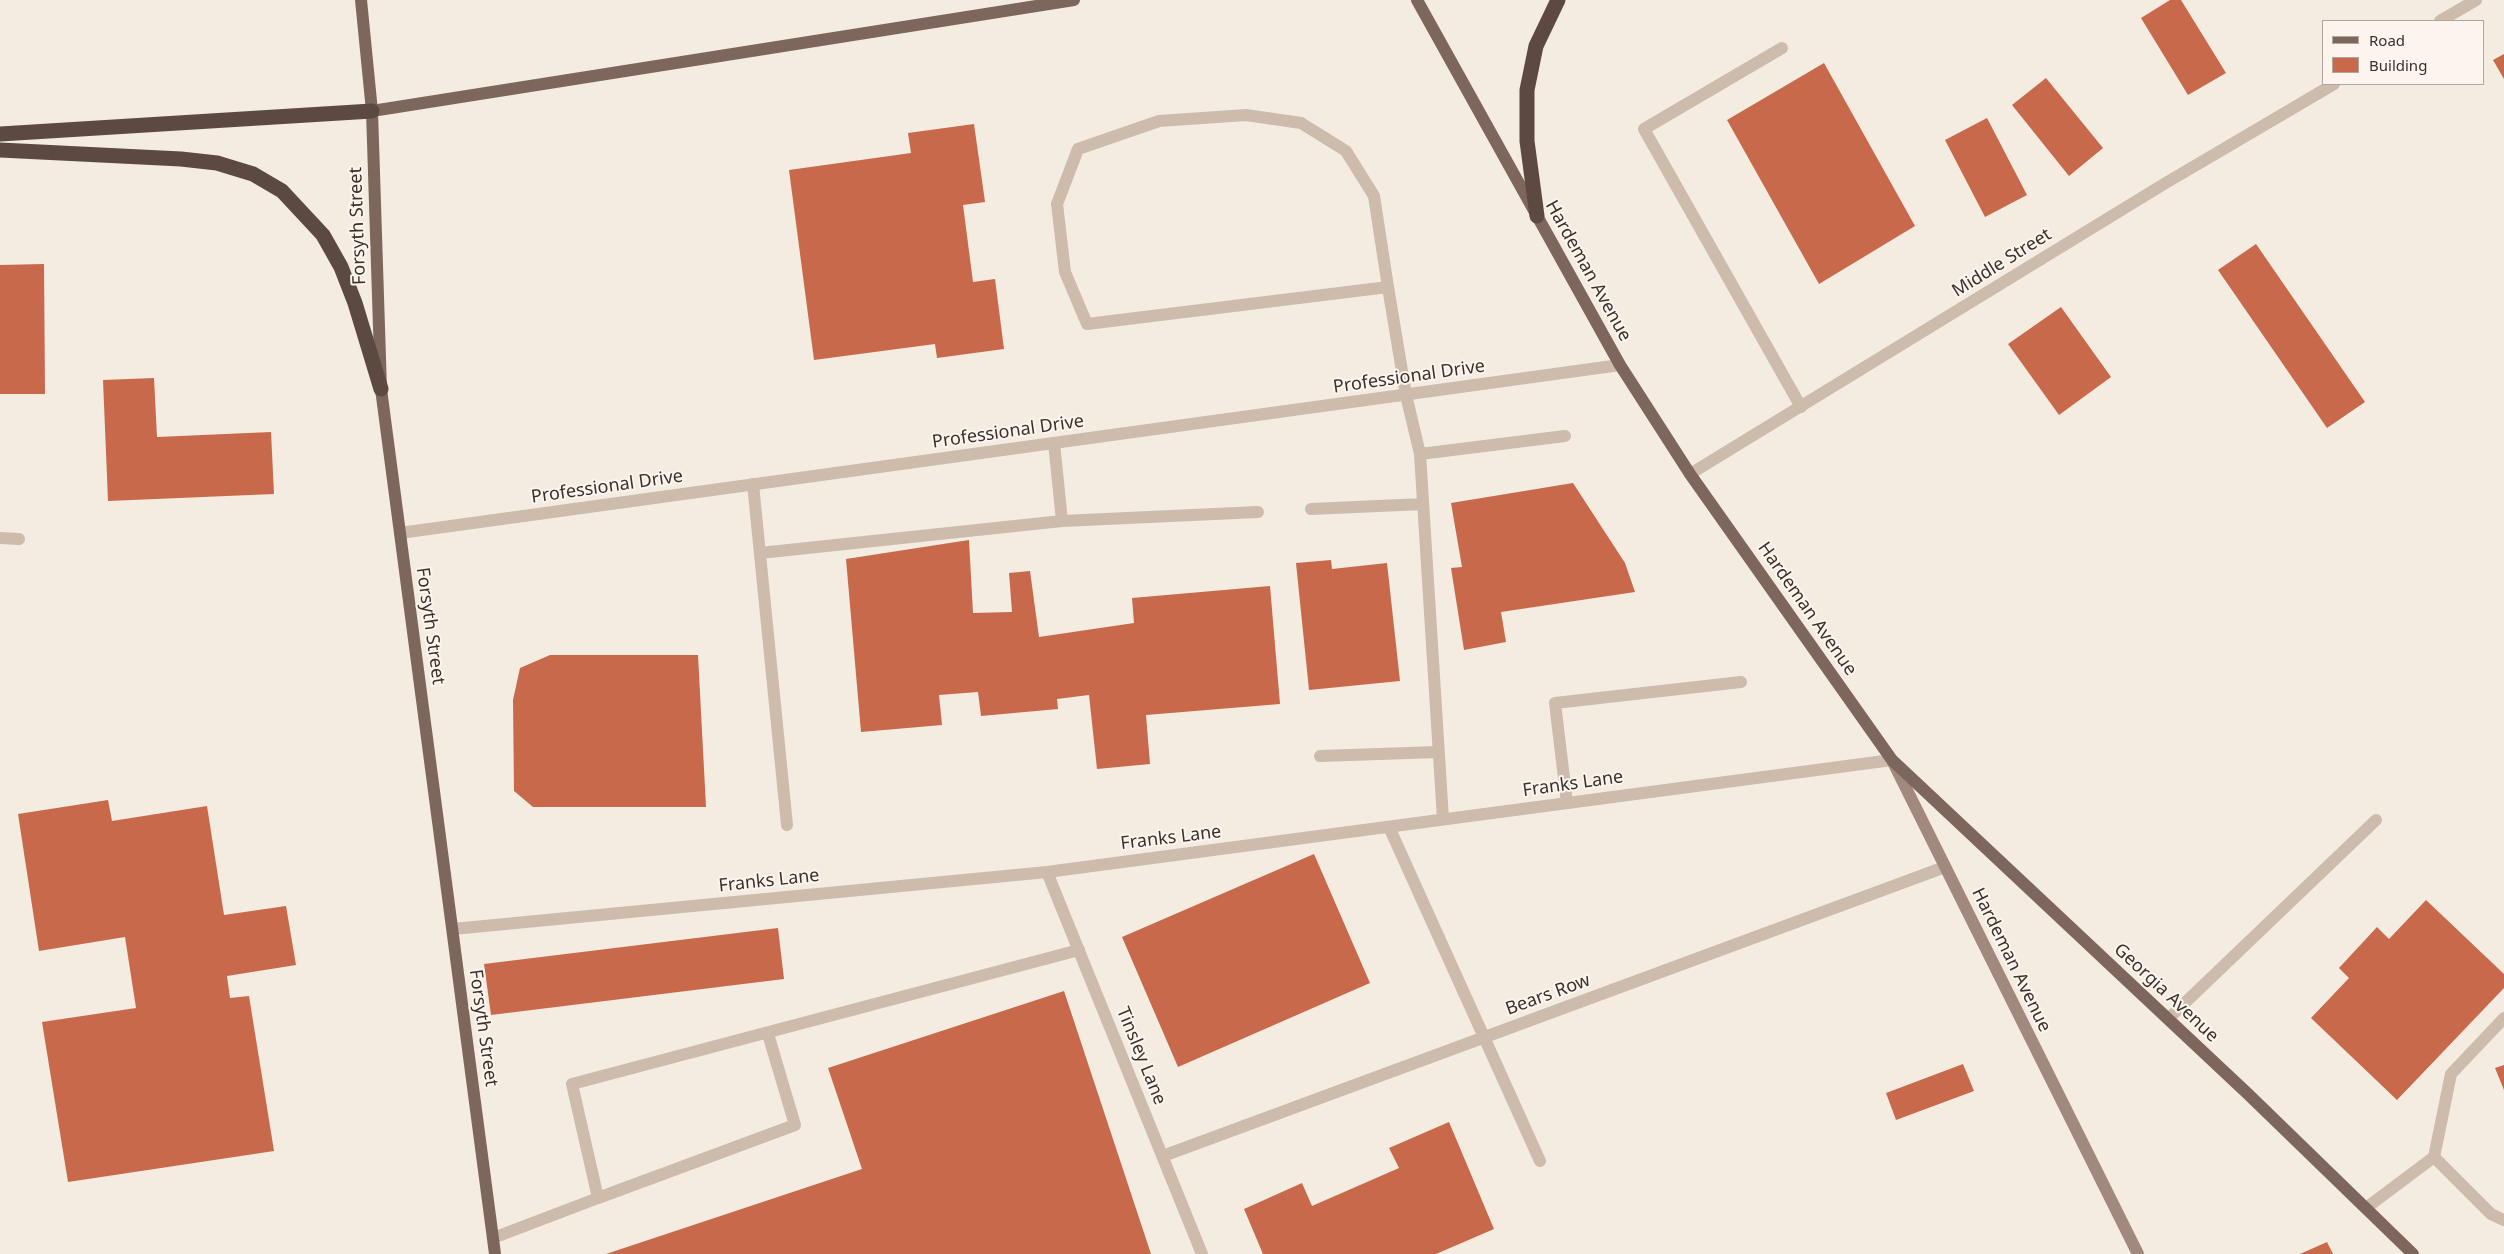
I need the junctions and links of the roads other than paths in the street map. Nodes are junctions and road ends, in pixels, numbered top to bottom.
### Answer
1 (362, 0) edge
2 (1074, 0) edge
3 (1417, 0) edge
4 (1558, 0) edge
5 (2476, 0) edge
6 (2442, 20) edge
7 (1782, 48) dead end
8 (2332, 85) edge
9 (372, 111) junction
10 (0, 134) edge
11 (0, 150) edge
12 (1538, 216) junction
13 (1388, 287) junction
14 (1620, 365) junction
15 (381, 389) junction
16 (1406, 395) junction
17 (1801, 407) junction
18 (1565, 436) dead end
19 (1054, 443) junction
20 (1420, 454) junction
21 (1690, 474) junction
22 (753, 484) junction
23 (1423, 504) junction
24 (1312, 509) dead end
25 (1258, 512) dead end
26 (1062, 521) junction
27 (400, 534) junction
28 (0, 538) edge
29 (19, 539) dead end
30 (760, 553) junction
31 (1741, 682) dead end
32 (1438, 752) junction
33 (1320, 756) dead end
34 (1892, 760) junction
35 (1567, 803) junction
36 (1443, 819) junction
37 (2376, 820) dead end
38 (787, 825) dead end
39 (1389, 826) junction
40 (1945, 866) junction
41 (1047, 872) junction
42 (453, 930) junction
43 (1079, 950) junction
44 (2504, 1018) edge
45 (2168, 1019) junction
46 (768, 1034) junction
47 (1484, 1037) junction
48 (1163, 1156) junction
49 (2434, 1157) junction
50 (1540, 1161) dead end
51 (598, 1198) junction
52 (2366, 1208) junction
53 (2504, 1220) edge
54 (493, 1238) junction
55 (495, 1254) edge
56 (1202, 1254) edge
57 (2138, 1254) edge
58 (2412, 1254) edge

1 - 9 main road, Forsyth Street
2 - 9 main road
3 - 12 main road, Hardeman Avenue
4 - 12 highway
5 - 6 street
7 - 17 street
8 - 17 street, Middle Street
9 - 10 highway
9 - 15 main road, Forsyth Street
11 - 15 highway
12 - 14 main road, Hardeman Avenue
13 - 13 street
13 - 16 street
14 - 16 street, Professional Drive
14 - 21 main road, Hardeman Avenue
15 - 27 main road, Forsyth Street
16 - 19 street, Professional Drive
16 - 20 street
17 - 21 street, Middle Street
18 - 20 street
19 - 22 street, Professional Drive
19 - 26 street
20 - 23 street
21 - 34 main road, Hardeman Avenue
22 - 27 street, Professional Drive
22 - 30 street
23 - 24 street
23 - 32 street
25 - 26 street
26 - 30 street
27 - 42 main road, Forsyth Street
28 - 29 street
30 - 38 street
31 - 35 street
32 - 33 street
32 - 36 street
34 - 35 street, Franks Lane
34 - 40 street, Hardeman Avenue
34 - 45 main road, Georgia Avenue
35 - 36 street, Franks Lane
36 - 39 street, Franks Lane
37 - 45 street
39 - 41 street, Franks Lane
39 - 47 street
40 - 47 street, Bears Row
40 - 57 street, Hardeman Avenue
41 - 42 street, Franks Lane
41 - 43 street, Tinsley Lane
42 - 54 main road, Forsyth Street
43 - 46 street
43 - 48 street, Tinsley Lane
44 - 49 street
45 - 52 main road, Georgia Avenue
46 - 51 street
46 - 51 street
47 - 48 street, Bears Row
47 - 50 street
48 - 56 street, Tinsley Lane
49 - 52 street
49 - 53 street
51 - 54 street
52 - 58 main road, Georgia Avenue
54 - 55 main road, Forsyth Street

